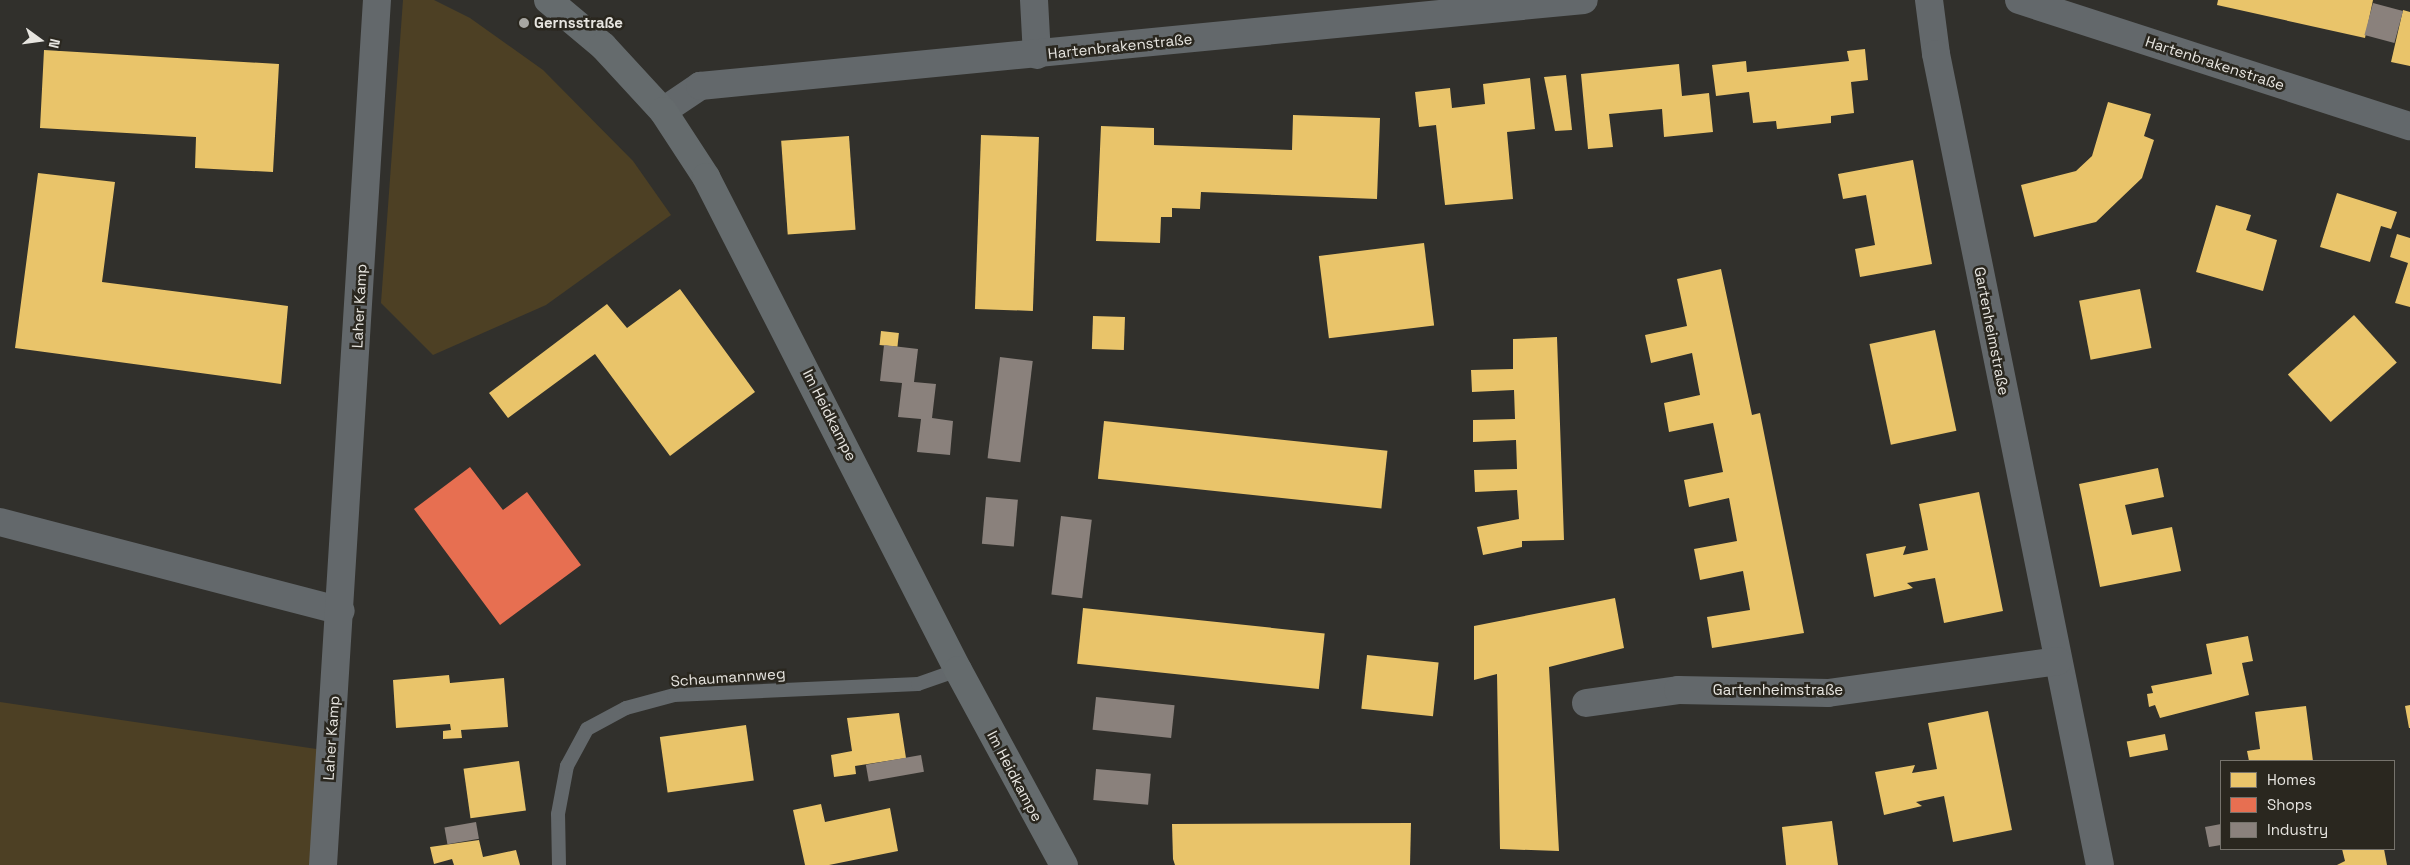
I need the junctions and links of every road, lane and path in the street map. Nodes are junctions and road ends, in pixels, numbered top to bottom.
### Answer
1 (377, 0) edge
2 (548, 0) edge
3 (1034, 0) edge
4 (1584, 0) edge
5 (1929, 0) edge
6 (2019, 0) edge
7 (1037, 55) junction
8 (663, 111) junction
9 (2410, 126) edge
10 (0, 522) edge
11 (341, 611) junction
12 (2058, 661) junction
13 (958, 670) junction
14 (1586, 703) dead end
15 (323, 865) edge
16 (559, 865) edge
17 (1064, 865) edge
18 (2100, 865) edge

1 - 11 street, Laher Kamp
2 - 8 street, Im Heidkampe
3 - 7 street
4 - 7 street, Hartenbrakenstraße
5 - 12 street, Gartenheimstraße
6 - 9 street, Hartenbrakenstraße
7 - 8 street, Hartenbrakenstraße
8 - 13 street, Im Heidkampe
10 - 11 street
11 - 15 street, Laher Kamp
12 - 14 street, Gartenheimstraße
12 - 18 street, Gartenheimstraße
13 - 16 lane, Schaumannweg
13 - 17 street, Im Heidkampe

